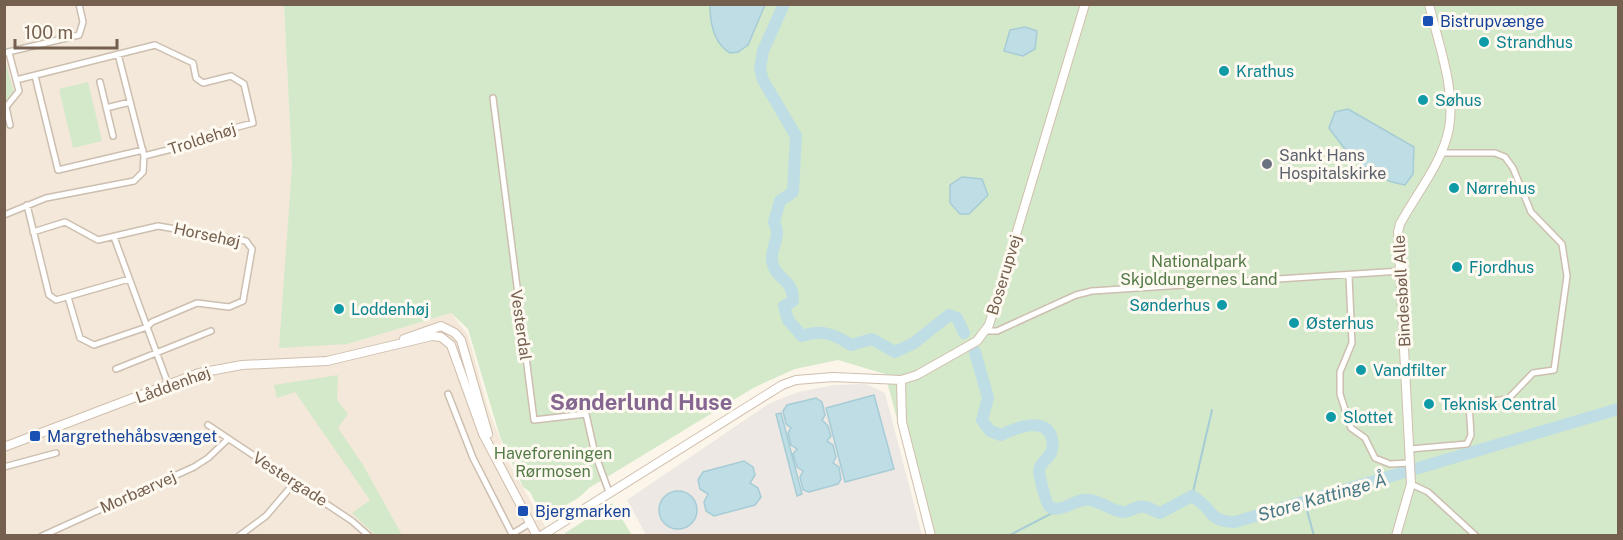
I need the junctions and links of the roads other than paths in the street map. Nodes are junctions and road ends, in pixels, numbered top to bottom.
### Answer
1 (1085, 4) edge
2 (1429, 4) edge
3 (81, 5) edge
4 (7, 53) edge
5 (118, 54) junction
6 (34, 76) junction
7 (16, 80) junction
8 (100, 82) dead end
9 (493, 98) dead end
10 (130, 102) junction
11 (106, 108) junction
12 (10, 125) dead end
13 (113, 136) dead end
14 (144, 153) junction
15 (1441, 153) junction
16 (27, 205) junction
17 (4, 215) edge
18 (33, 232) junction
19 (114, 237) junction
20 (1401, 271) junction
21 (1349, 276) junction
22 (129, 279) junction
23 (68, 297) junction
24 (147, 327) junction
25 (212, 331) dead end
26 (987, 331) junction
27 (156, 353) junction
28 (116, 369) dead end
29 (901, 380) junction
30 (168, 384) junction
31 (448, 394) dead end
32 (208, 425) dead end
33 (228, 439) junction
34 (4, 447) edge
35 (1410, 449) junction
36 (56, 453) dead end
37 (1410, 463) junction
38 (4, 467) edge
39 (295, 482) junction
40 (1411, 484) junction
41 (609, 492) junction
42 (530, 523) junction
43 (512, 535) edge
44 (42, 536) edge
45 (239, 536) edge
46 (369, 536) edge
47 (539, 536) edge
48 (931, 536) edge
49 (1395, 536) edge
50 (1476, 536) edge

1 - 26 street, Boserupvej
2 - 15 street, Bindesbøll Alle
3 - 4 street
4 - 7 street
5 - 6 street, Troldehøj
5 - 10 street, Troldehøj
5 - 14 street, Troldehøj
6 - 7 street, Troldehøj
6 - 14 street, Troldehøj
7 - 12 street
8 - 11 street
9 - 41 street, Vesterdal
10 - 11 street
10 - 14 street, Troldehøj
11 - 13 street
14 - 16 street
15 - 20 street, Bindesbøll Alle
15 - 35 street
16 - 17 street
16 - 18 street
18 - 19 street, Horsehøj
18 - 23 street
19 - 22 street
19 - 24 street, Horsehøj
20 - 21 street
20 - 35 street, Bindesbøll Alle
21 - 26 street
21 - 37 street
22 - 23 street
22 - 24 street
23 - 24 street, Horsehøj
24 - 27 street
25 - 27 street
26 - 29 street, Boserupvej
27 - 28 street
27 - 30 street
29 - 41 street
29 - 48 street
30 - 34 street, Låddenhøj
30 - 42 street, Låddenhøj
31 - 43 street
32 - 33 street, Vestergade
33 - 39 street, Vestergade
33 - 44 street, Morbærvej
35 - 37 street, Bindesbøll Alle
36 - 38 street
37 - 40 street, Bindesbøll Alle
39 - 45 street
39 - 46 street, Vestergade
40 - 49 street, Bindesbøll Alle
40 - 50 street
41 - 47 street
42 - 43 street
42 - 47 street, Låddenhøj

